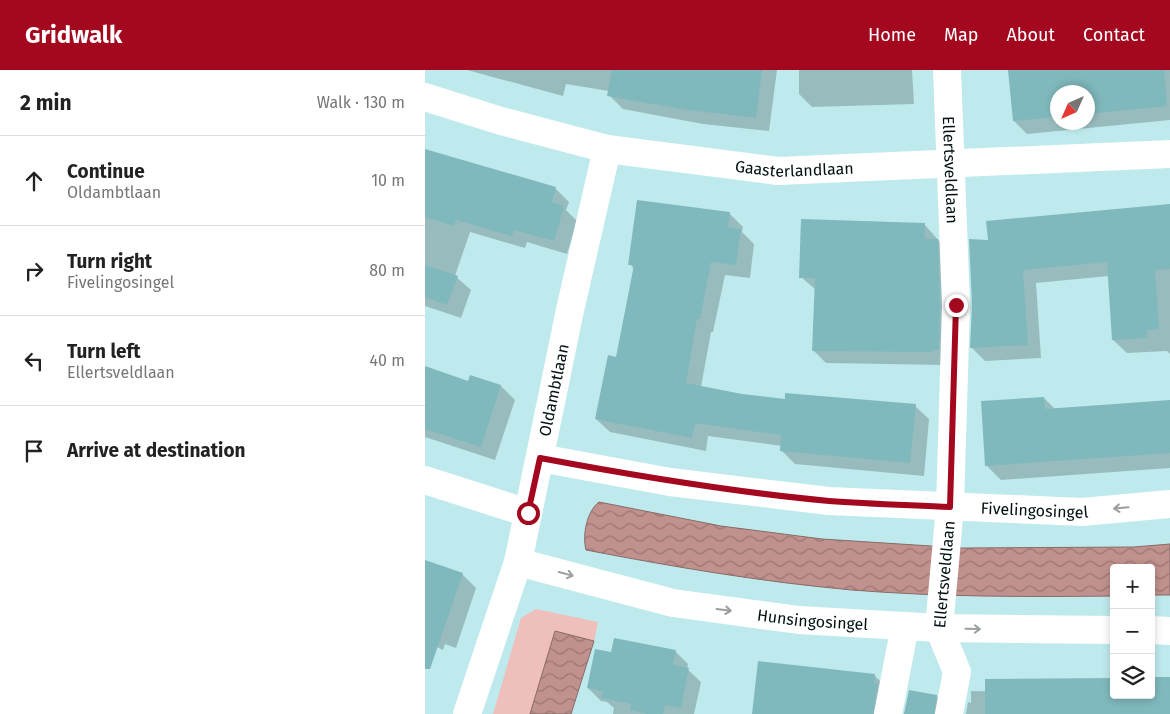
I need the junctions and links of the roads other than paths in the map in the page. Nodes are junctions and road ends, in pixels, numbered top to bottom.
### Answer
1 (947, 70) edge
2 (425, 97) edge
3 (607, 149) junction
4 (1170, 154) edge
5 (951, 164) junction
6 (540, 458) junction
7 (425, 480) edge
8 (1170, 504) edge
9 (950, 507) junction
10 (528, 513) junction
11 (518, 562) junction
12 (905, 626) junction
13 (939, 628) junction
14 (1110, 630) edge
15 (1155, 630) edge
16 (1170, 630) edge
17 (467, 714) edge
18 (888, 714) edge
19 (949, 714) edge

1 - 5 street, Ellertsveldlaan
2 - 3 street, Gaasterlandlaan
3 - 5 street, Gaasterlandlaan
3 - 6 street, Oldambtlaan
4 - 5 street, Gaasterlandlaan
5 - 9 street, Ellertsveldlaan
6 - 9 street, Fivelingosingel
6 - 10 street, Oldambtlaan
7 - 10 street
8 -> 9 street, Fivelingosingel
9 - 13 street, Ellertsveldlaan
10 - 11 street, Oldambtlaan
11 -> 12 street, Hunsingosingel
11 - 17 street, Oldambtlaan
12 - 13 street, Hunsingosingel
12 - 18 street
13 -> 14 street, Hunsingosingel
13 - 19 street, Ellertsveldlaan
15 - 16 street

